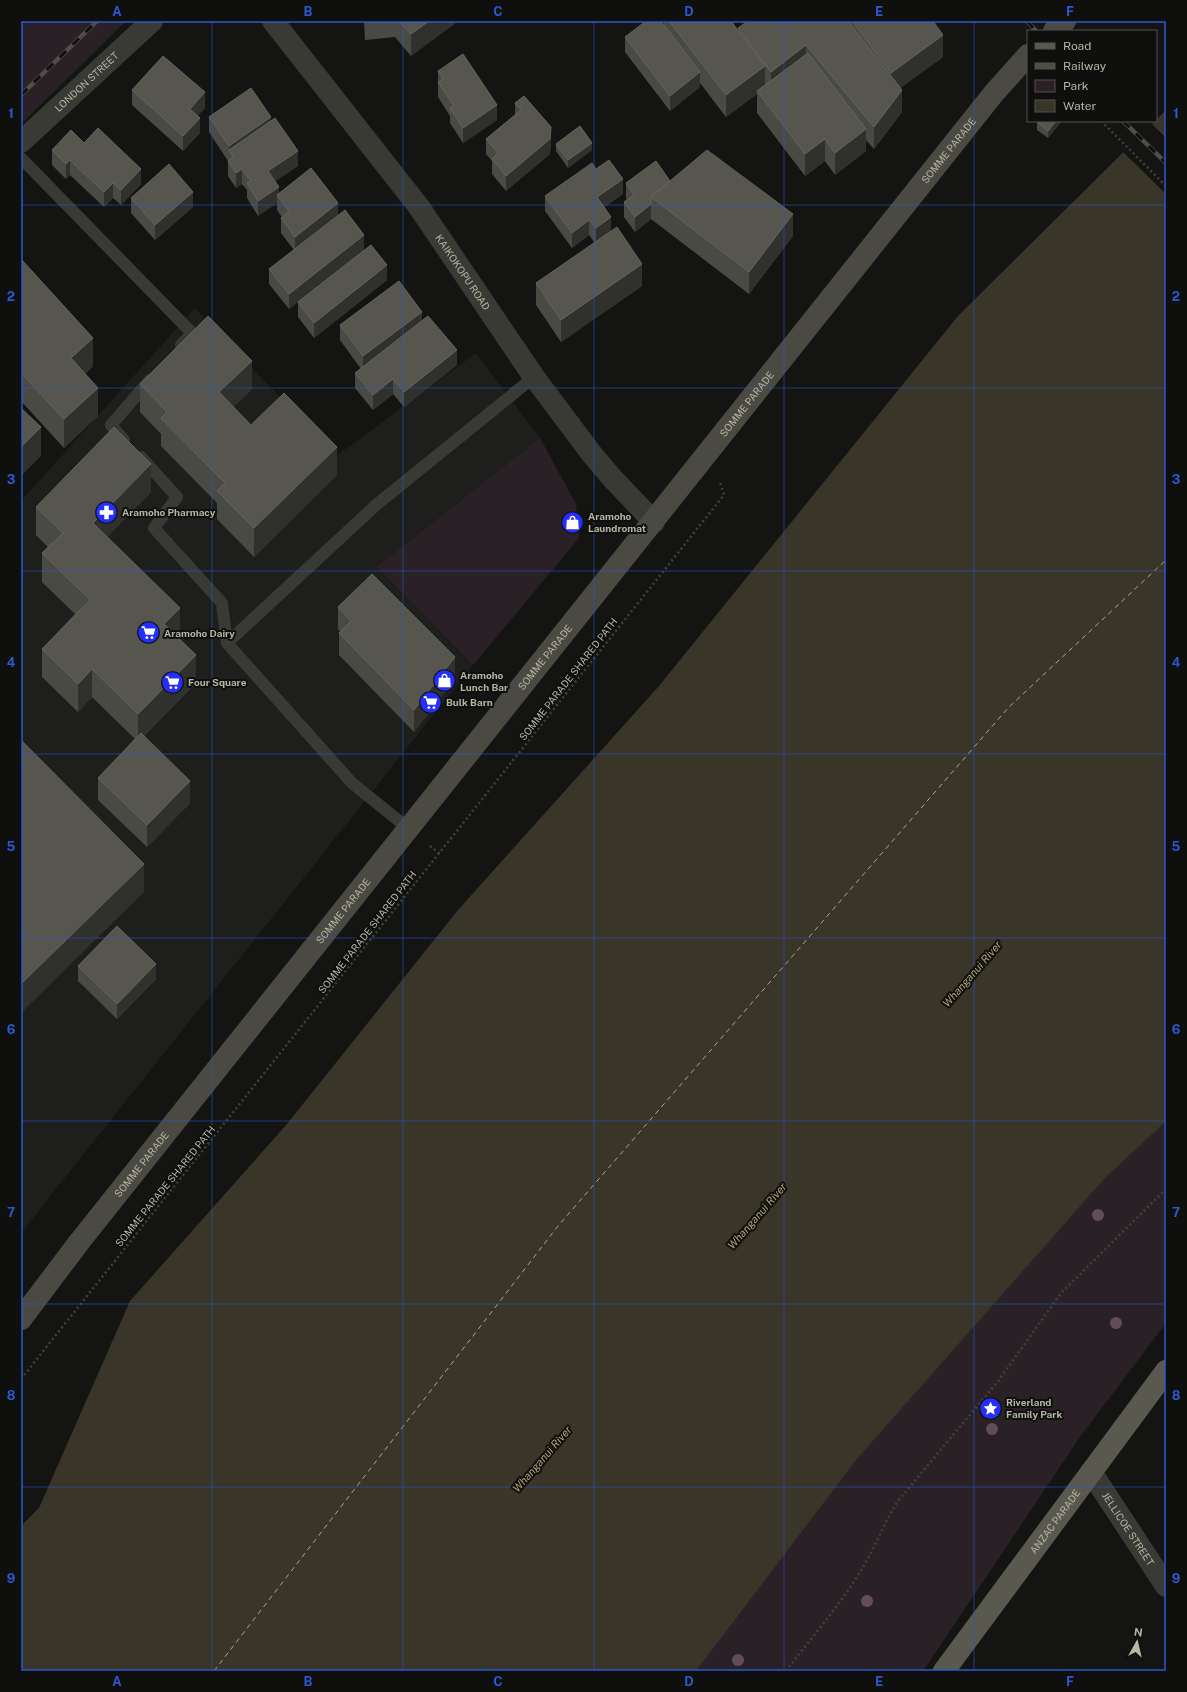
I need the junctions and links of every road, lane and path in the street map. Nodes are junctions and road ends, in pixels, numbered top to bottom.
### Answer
1 (152, 21) edge
2 (273, 21) edge
3 (1066, 21) edge
4 (1055, 30) edge
5 (1027, 56) edge
6 (1102, 122) edge
7 (21, 142) edge
8 (21, 158) edge
9 (1166, 186) edge
10 (171, 356) edge
11 (156, 373) edge
12 (534, 377) junction
13 (724, 495) dead end
14 (654, 522) junction
15 (227, 643) junction
16 (409, 830) junction
17 (1166, 1189) edge
18 (21, 1320) edge
19 (1166, 1371) edge
20 (21, 1379) edge
21 (1091, 1472) junction
22 (1166, 1586) edge
23 (786, 1671) edge
24 (944, 1671) edge

1 - 7 street, LONDON STREET
2 - 12 street, KAIKOKOPU ROAD
3 - 4 main road
5 - 14 main road, SOMME PARADE
6 - 9 path
8 - 10 lane
11 - 15 lane
12 - 14 street, KAIKOKOPU ROAD
12 - 15 lane
13 - 20 path, SOMME PARADE SHARED PATH
14 - 16 main road, SOMME PARADE
15 - 16 lane
16 - 18 main road, SOMME PARADE
17 - 23 path
19 - 21 main road, ANZAC PARADE
21 - 22 street, JELLICOE STREET
21 - 24 main road, ANZAC PARADE

